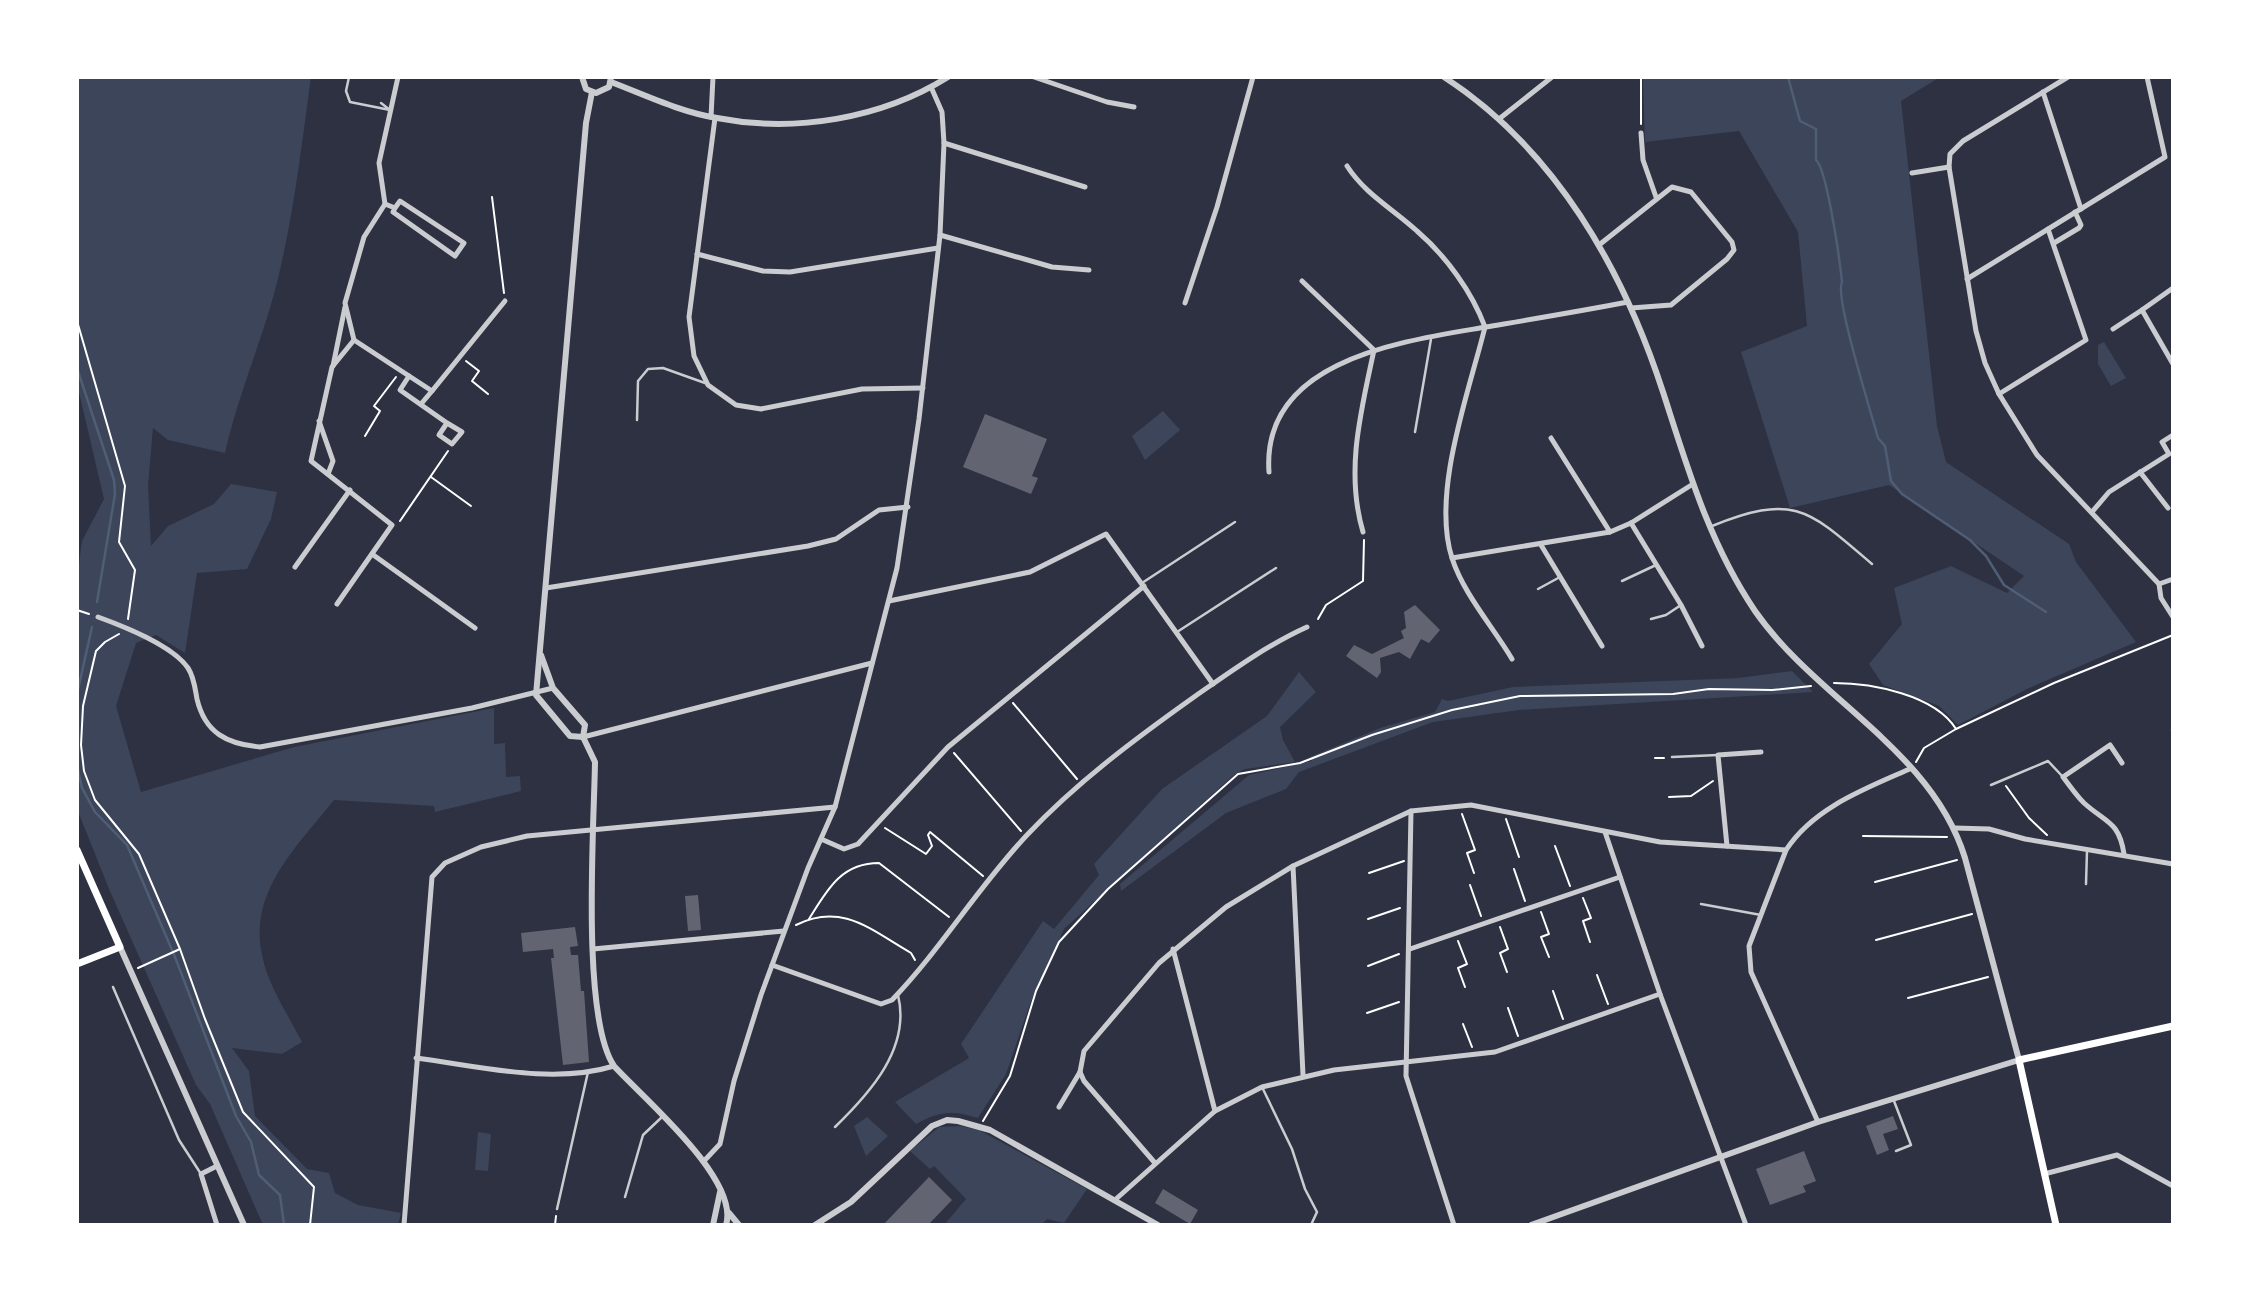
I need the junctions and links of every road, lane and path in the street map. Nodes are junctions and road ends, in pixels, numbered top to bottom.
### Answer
1 (349, 77) edge
2 (398, 77) edge
3 (582, 77) edge
4 (713, 77) edge
5 (948, 77) edge
6 (1034, 77) edge
7 (1253, 77) edge
8 (1444, 77) edge
9 (1552, 77) edge
10 (1641, 77) edge
11 (2068, 77) edge
12 (2147, 77) edge
13 (611, 80) edge
14 (931, 87) junction
15 (592, 92) junction
16 (2043, 92) junction
17 (381, 103) dead end
18 (1134, 107) dead end
19 (390, 110) junction
20 (713, 118) junction
21 (1499, 118) junction
22 (1642, 132) joint
23 (944, 143) junction
24 (1347, 166) dead end
25 (1949, 167) junction
26 (1912, 173) dead end
27 (1085, 187) dead end
28 (492, 197) dead end
29 (1656, 197) junction
30 (385, 204) junction
31 (395, 208) junction
32 (2078, 210) junction
33 (2048, 229) junction
34 (940, 235) junction
35 (2054, 243) junction
36 (1599, 246) junction
37 (938, 248) junction
38 (697, 254) junction
39 (1089, 270) dead end
40 (1967, 279) junction
41 (1302, 281) dead end
42 (2173, 288) edge
43 (505, 301) joint
44 (345, 303) junction
45 (1185, 303) dead end
46 (1630, 305) junction
47 (2141, 310) junction
48 (77, 321) edge
49 (1485, 327) junction
50 (2113, 329) dead end
51 (1432, 336) junction
52 (354, 340) junction
53 (1374, 350) junction
54 (460, 356) junction
55 (2173, 364) edge
56 (332, 367) junction
57 (401, 370) junction
58 (410, 376) junction
59 (708, 384) junction
60 (923, 388) junction
61 (432, 391) junction
62 (488, 394) dead end
63 (1999, 394) junction
64 (421, 404) junction
65 (637, 420) dead end
66 (319, 421) junction
67 (447, 423) junction
68 (1415, 432) dead end
69 (2173, 435) edge
70 (365, 436) dead end
71 (1551, 438) dead end
72 (453, 444) junction
73 (2171, 453) edge
74 (1269, 472) dead end
75 (2140, 472) junction
76 (328, 474) junction
77 (431, 476) junction
78 (1693, 484) junction
79 (350, 490) junction
80 (471, 506) dead end
81 (908, 507) junction
82 (2168, 508) dead end
83 (2092, 512) junction
84 (1236, 522) dead end
85 (1631, 523) junction
86 (392, 525) junction
87 (1709, 527) junction
88 (1363, 532) joint
89 (1610, 532) junction
90 (1541, 545) junction
91 (372, 554) junction
92 (1452, 558) junction
93 (1872, 564) dead end
94 (1657, 565) junction
95 (295, 567) dead end
96 (1276, 568) dead end
97 (1560, 578) junction
98 (2173, 579) edge
99 (1622, 581) dead end
100 (2159, 584) junction
101 (1143, 585) junction
102 (546, 588) junction
103 (1538, 589) dead end
104 (889, 601) junction
105 (337, 604) dead end
106 (1681, 605) junction
107 (77, 610) edge
108 (98, 617) joint
109 (2173, 617) edge
110 (1318, 619) dead end
111 (1651, 619) dead end
112 (1307, 627) dead end
113 (475, 628) dead end
114 (127, 629) junction
115 (1177, 632) junction
116 (2173, 635) edge
117 (1602, 646) dead end
118 (1702, 646) dead end
119 (541, 653) junction
120 (1512, 659) dead end
121 (872, 663) junction
122 (1213, 684) junction
123 (1824, 684) dead end
124 (1813, 686) dead end
125 (553, 688) junction
126 (536, 695) junction
127 (1008, 697) junction
128 (1956, 729) junction
129 (583, 737) junction
130 (948, 747) junction
131 (1760, 752) dead end
132 (1718, 755) junction
133 (1672, 757) joint
134 (1655, 758) dead end
135 (2122, 763) dead end
136 (1912, 768) junction
137 (1720, 776) junction
138 (2063, 777) junction
139 (2002, 780) junction
140 (1080, 783) junction
141 (1991, 785) dead end
142 (1669, 797) dead end
143 (1459, 806) junction
144 (835, 807) junction
145 (1411, 811) junction
146 (1503, 812) junction
147 (879, 822) junction
148 (1955, 828) junction
149 (594, 830) junction
150 (1605, 832) junction
151 (1026, 836) junction
152 (1863, 836) dead end
153 (1959, 837) junction
154 (821, 839) junction
155 (2055, 843) junction
156 (1555, 846) dead end
157 (1727, 846) junction
158 (2088, 848) junction
159 (77, 850) edge
160 (1786, 850) junction
161 (2124, 854) junction
162 (1519, 857) dead end
163 (1411, 858) junction
164 (1965, 858) junction
165 (2173, 864) edge
166 (1293, 866) junction
167 (1514, 869) dead end
168 (1369, 873) dead end
169 (1474, 873) dead end
170 (1620, 877) junction
171 (989, 881) junction
172 (1875, 882) dead end
173 (2086, 884) dead end
174 (1470, 885) dead end
175 (1580, 890) junction
176 (1573, 893) junction
177 (1411, 904) junction
178 (1701, 904) dead end
179 (1539, 905) junction
180 (1528, 908) junction
181 (1980, 912) junction
182 (1761, 915) junction
183 (809, 919) junction
184 (1368, 919) dead end
185 (1497, 919) junction
186 (956, 922) junction
187 (1483, 924) junction
188 (784, 931) junction
189 (1455, 934) junction
190 (1876, 940) dead end
191 (1590, 942) dead end
192 (120, 947) junction
193 (593, 949) junction
194 (1173, 949) junction
195 (1410, 949) junction
196 (179, 950) junction
197 (1549, 957) dead end
198 (77, 964) edge
199 (772, 965) junction
200 (919, 966) junction
201 (1368, 966) dead end
202 (131, 971) junction
203 (1507, 972) dead end
204 (1597, 975) dead end
205 (1996, 975) junction
206 (113, 987) dead end
207 (1465, 987) dead end
208 (1553, 991) dead end
209 (898, 994) junction
210 (1660, 994) junction
211 (1409, 998) junction
212 (1908, 998) dead end
213 (1508, 1008) dead end
214 (1611, 1011) junction
215 (1367, 1013) dead end
216 (1463, 1024) dead end
217 (2173, 1026) edge
218 (1566, 1027) junction
219 (1521, 1044) junction
220 (1474, 1055) junction
221 (416, 1058) junction
222 (2019, 1060) junction
223 (1407, 1061) junction
224 (614, 1066) junction
225 (588, 1072) junction
226 (1080, 1072) junction
227 (1303, 1075) junction
228 (1262, 1087) junction
229 (1893, 1098) junction
230 (1059, 1107) dead end
231 (1215, 1111) junction
232 (662, 1117) junction
233 (1818, 1122) junction
234 (980, 1126) junction
235 (835, 1127) dead end
236 (1896, 1151) dead end
237 (1719, 1156) junction
238 (704, 1161) junction
239 (1155, 1163) junction
240 (217, 1167) junction
241 (201, 1174) junction
242 (2044, 1174) junction
243 (2173, 1186) edge
244 (720, 1190) junction
245 (625, 1197) dead end
246 (1116, 1199) junction
247 (558, 1209) joint
248 (728, 1212) junction
249 (217, 1225) edge
250 (244, 1225) edge
251 (310, 1225) edge
252 (404, 1225) edge
253 (555, 1225) edge
254 (713, 1225) edge
255 (726, 1225) edge
256 (739, 1225) edge
257 (815, 1225) edge
258 (1158, 1225) edge
259 (1311, 1225) edge
260 (1454, 1225) edge
261 (1531, 1225) edge
262 (1746, 1225) edge
263 (2056, 1225) edge

1 - 19 lane
2 - 19 street
3 - 15 street
4 - 20 street
5 - 14 street
6 - 18 street
7 - 45 street
8 - 21 street
9 - 21 street
10 - 22 path
11 - 16 street
12 - 32 street
13 - 15 street
13 - 20 street
14 - 20 street
14 - 23 street
15 - 102 street
16 - 25 street
16 - 32 street
17 - 19 lane
19 - 30 street
20 - 38 street
21 - 36 street
22 - 29 street
23 - 27 street
23 - 34 street
24 - 49 street
25 - 26 street
25 - 40 street
28 - 43 path
29 - 36 street
29 - 46 street
30 - 31 street
30 - 44 street
31 - 31 street
32 - 33 street
32 - 35 street
33 - 35 street
33 - 40 street
34 - 37 street
34 - 39 street
35 - 63 street
36 - 46 street
37 - 38 street
37 - 60 street
38 - 59 street
40 - 63 street
41 - 53 street
42 - 47 street
43 - 54 street
44 - 52 street
44 - 56 street
46 - 49 street
46 - 78 street
47 - 50 street
47 - 55 street
48 - 114 path
49 - 51 street
49 - 92 street
51 - 53 street
51 - 68 lane
52 - 56 street
52 - 57 street
53 - 74 street
53 - 88 street
54 - 61 street
54 - 62 path
56 - 66 street
57 - 58 street
57 - 70 path
58 - 61 street
58 - 64 street
59 - 60 street
59 - 65 lane
60 - 81 street
61 - 64 street
63 - 83 street
64 - 67 street
66 - 76 street
66 - 76 street
67 - 72 street
67 - 72 street
69 - 73 street
71 - 89 street
72 - 77 path
73 - 75 street
75 - 82 street
75 - 83 street
76 - 79 street
77 - 80 path
77 - 86 path
78 - 85 street
78 - 87 street
79 - 86 street
79 - 95 street
81 - 102 street
81 - 104 street
83 - 100 street
84 - 101 lane
85 - 89 street
85 - 94 street
86 - 91 street
87 - 93 lane
87 - 136 street
88 - 110 path
89 - 90 street
90 - 92 street
90 - 97 street
91 - 105 street
91 - 113 street
92 - 120 street
94 - 99 lane
94 - 106 street
96 - 115 lane
97 - 103 lane
97 - 117 street
98 - 100 street
100 - 109 street
101 - 104 street
101 - 115 street
101 - 127 street
102 - 119 street
104 - 121 street
106 - 111 lane
106 - 118 street
107 - 108 path
108 - 114 street
112 - 122 street
114 - 126 street
114 - 196 path
115 - 122 street
116 - 128 path
119 - 125 street
119 - 126 street
121 - 129 street
121 - 144 street
122 - 140 street
123 - 128 path
124 - 234 path
125 - 126 street
125 - 129 street
126 - 129 street
127 - 130 street
127 - 140 path
128 - 136 path
129 - 149 street
130 - 147 street
130 - 151 path
131 - 132 street
132 - 133 lane
132 - 137 street
133 - 134 path
135 - 138 street
136 - 148 street
136 - 160 street
137 - 142 path
137 - 157 street
138 - 139 lane
138 - 161 street
139 - 141 lane
139 - 155 path
140 - 151 street
143 - 145 street
143 - 146 street
143 - 169 path
144 - 149 street
144 - 154 street
145 - 163 street
145 - 166 street
146 - 150 street
146 - 162 path
147 - 154 street
147 - 171 path
148 - 153 street
148 - 155 street
149 - 193 street
149 - 221 street
150 - 157 street
150 - 170 street
151 - 171 street
152 - 153 path
153 - 164 street
154 - 188 street
155 - 158 street
156 - 176 path
157 - 160 street
158 - 161 street
158 - 173 lane
159 - 192 main road
160 - 182 street
161 - 165 street
163 - 168 path
163 - 177 street
164 - 172 path
164 - 181 street
166 - 194 street
166 - 227 street
167 - 180 path
170 - 175 street
170 - 210 street
171 - 186 street
174 - 187 path
175 - 176 street
175 - 191 path
176 - 179 street
177 - 184 path
177 - 195 street
178 - 182 lane
179 - 180 street
179 - 197 path
180 - 185 street
181 - 190 path
181 - 205 street
182 - 233 street
183 - 186 path
183 - 188 path
183 - 200 path
185 - 187 street
185 - 203 path
186 - 200 street
187 - 189 street
188 - 193 street
188 - 199 street
189 - 195 street
189 - 207 path
192 - 198 main road
192 - 202 street
193 - 224 street
194 - 226 street
194 - 231 street
195 - 201 path
195 - 211 street
196 - 202 path
196 - 251 path
199 - 209 street
199 - 238 street
200 - 209 street
202 - 240 street
204 - 214 path
205 - 212 path
205 - 222 street
206 - 241 lane
208 - 218 path
209 - 235 lane
210 - 214 street
210 - 237 street
211 - 215 path
211 - 223 street
213 - 219 path
214 - 218 street
216 - 220 path
217 - 222 main road
218 - 219 street
219 - 220 street
220 - 223 street
221 - 225 street
221 - 252 street
222 - 229 street
222 - 242 main road
223 - 227 street
223 - 260 street
224 - 225 street
224 - 232 street
225 - 247 lane
226 - 230 street
226 - 239 street
227 - 228 street
228 - 231 street
228 - 259 lane
229 - 233 street
229 - 236 lane
231 - 239 street
232 - 238 street
232 - 245 lane
233 - 237 street
234 - 246 street
234 - 257 street
237 - 261 street
237 - 262 street
238 - 244 street
239 - 246 street
240 - 241 street
240 - 250 street
241 - 249 street
242 - 243 street
242 - 263 main road
244 - 248 street
244 - 254 street
246 - 258 street
247 - 253 path
248 - 255 street
248 - 256 street

